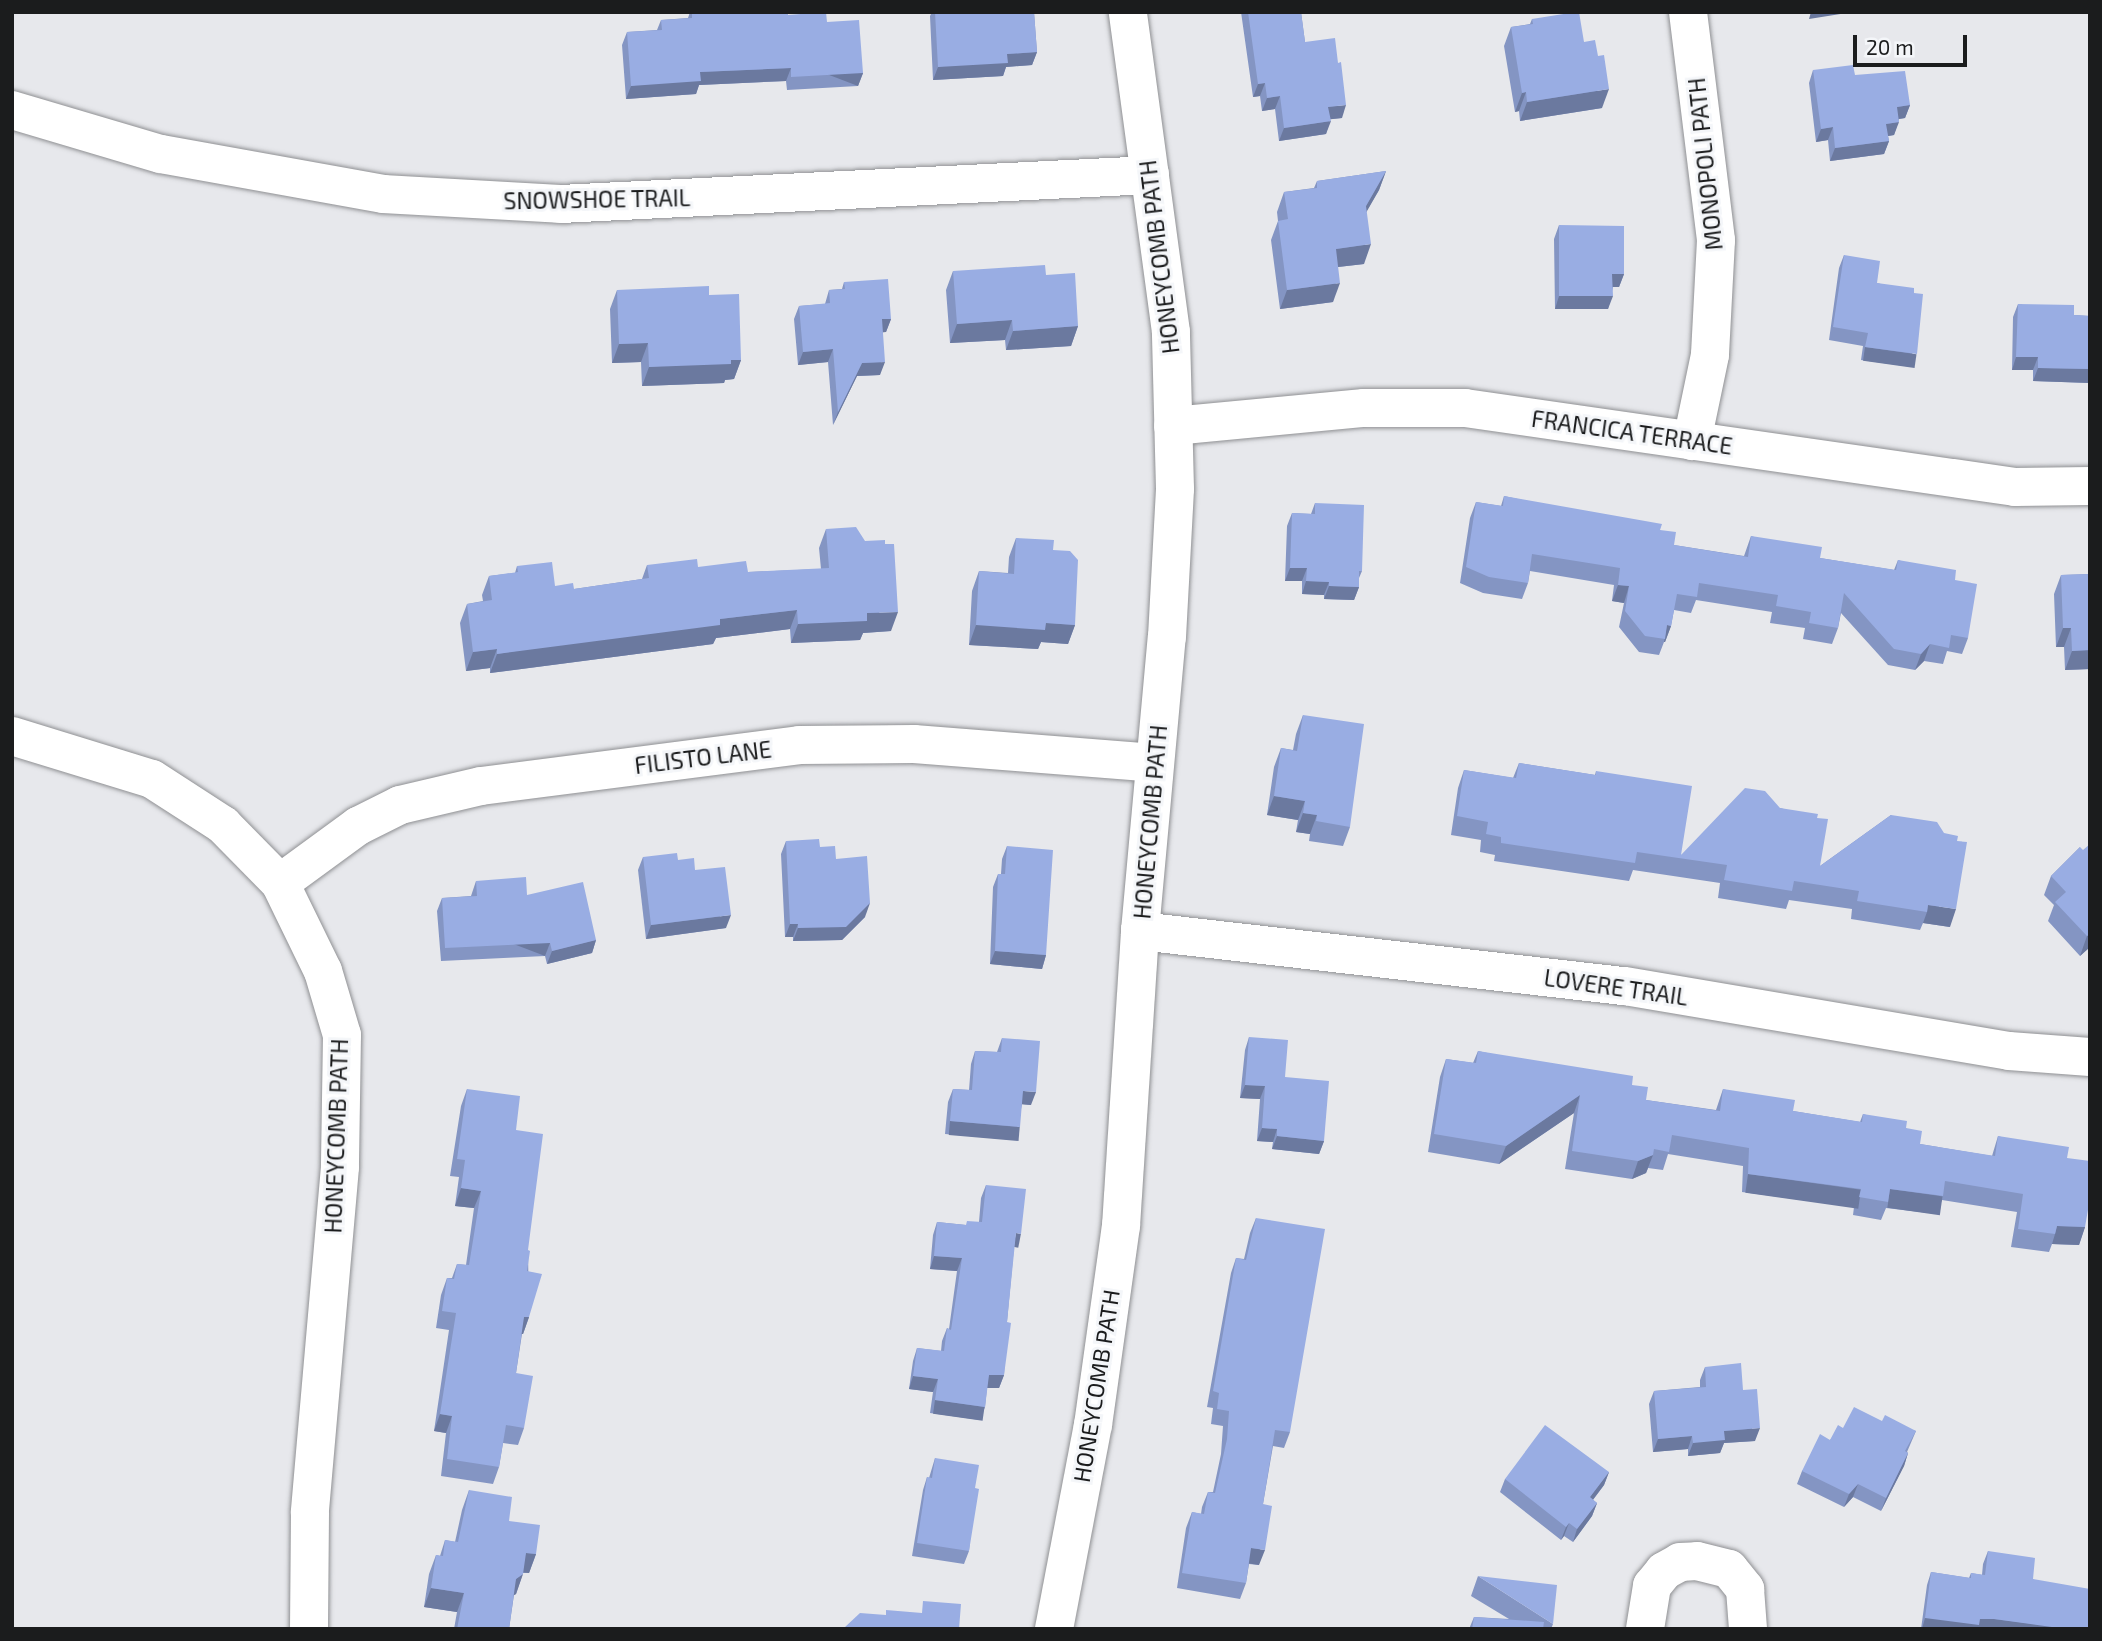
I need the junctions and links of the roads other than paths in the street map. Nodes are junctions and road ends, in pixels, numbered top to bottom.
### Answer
1 (1128, 12) edge
2 (1688, 12) edge
3 (12, 110) edge
4 (1150, 175) junction
5 (1173, 426) junction
6 (1692, 441) junction
7 (2090, 486) edge
8 (12, 736) edge
9 (1154, 763) junction
10 (279, 883) junction
11 (1140, 931) junction
12 (2090, 1057) edge
13 (309, 1629) edge
14 (1054, 1629) edge
15 (1645, 1629) edge
16 (1748, 1629) edge

1 - 4 street, HONEYCOMB PATH
2 - 6 street, MONOPOLI PATH
3 - 4 street, SNOWSHOE TRAIL
4 - 5 street, HONEYCOMB PATH
5 - 6 street, FRANCICA TERRACE
5 - 9 street, HONEYCOMB PATH
6 - 7 street, FRANCICA TERRACE
8 - 10 street, HONEYCOMB PATH
9 - 10 street, FILISTO LANE
9 - 11 street, HONEYCOMB PATH
10 - 13 street, HONEYCOMB PATH
11 - 12 street, LOVERE TRAIL
11 - 14 street, HONEYCOMB PATH
15 - 16 street

